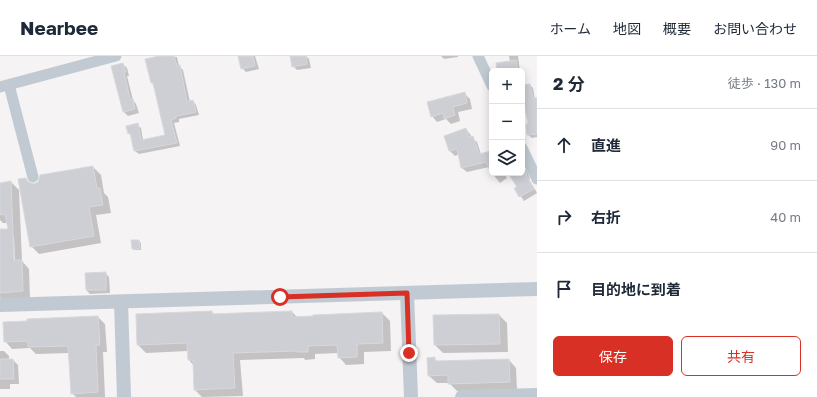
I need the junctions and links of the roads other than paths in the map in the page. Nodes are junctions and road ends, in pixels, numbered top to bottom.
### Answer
1 (116, 56) edge
2 (478, 56) edge
3 (85, 60) edge
4 (489, 80) edge
5 (5, 86) edge
6 (525, 154) edge
7 (33, 177) dead end
8 (537, 179) edge
9 (537, 289) edge
10 (407, 293) junction
11 (121, 302) junction
12 (0, 306) edge
13 (537, 395) edge
14 (124, 397) edge
15 (411, 397) edge
16 (462, 397) edge

1 - 3 street
2 - 4 street
3 - 5 street
5 - 7 street
6 - 8 street
9 - 10 street
10 - 11 street
10 - 15 street
11 - 12 street
11 - 14 street
13 - 16 street

